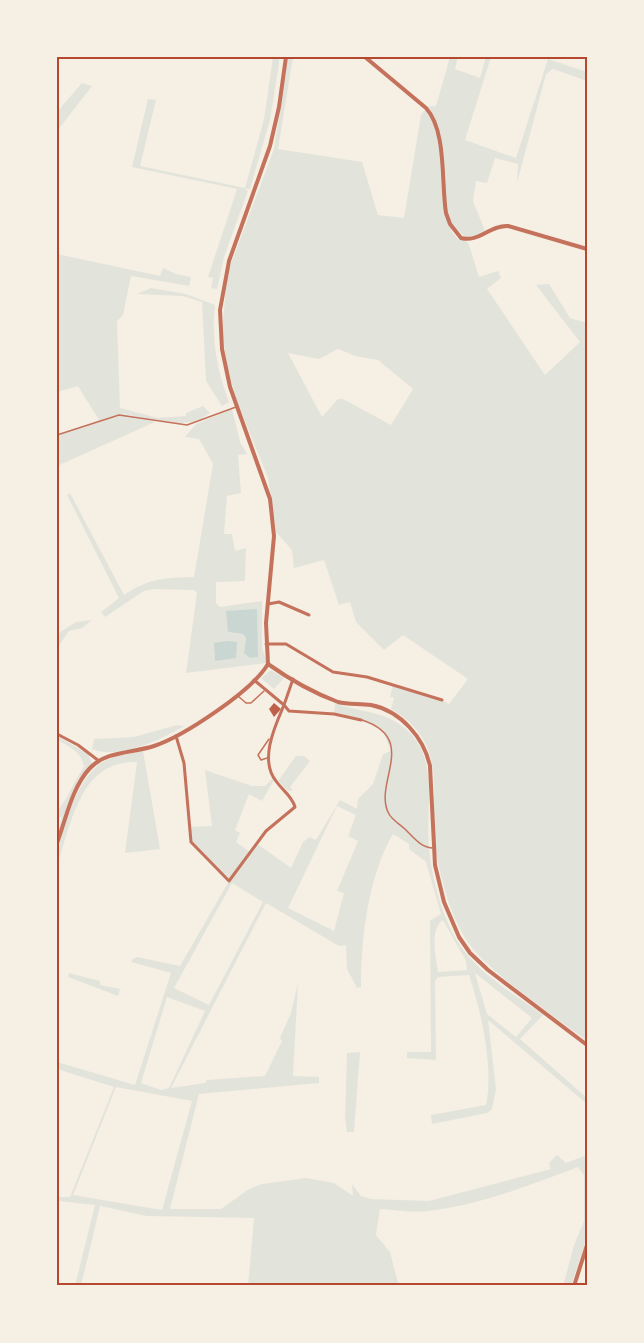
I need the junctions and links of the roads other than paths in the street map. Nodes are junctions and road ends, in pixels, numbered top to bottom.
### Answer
1 (286, 57) edge
2 (365, 57) edge
3 (587, 249) edge
4 (236, 407) junction
5 (57, 435) edge
6 (268, 604) junction
7 (309, 615) dead end
8 (266, 644) junction
9 (268, 664) junction
10 (293, 679) junction
11 (254, 680) junction
12 (265, 690) junction
13 (237, 695) junction
14 (442, 700) dead end
15 (284, 705) junction
16 (361, 720) joint
17 (57, 734) edge
18 (176, 736) junction
19 (271, 738) junction
20 (270, 756) junction
21 (99, 761) junction
22 (57, 843) edge
23 (433, 848) junction
24 (587, 1045) edge
25 (587, 1245) edge
26 (574, 1286) edge

1 - 4 street
2 - 3 street
4 - 5 lane
4 - 6 street
6 - 7 street
6 - 8 street
8 - 9 street
8 - 14 street
9 - 10 street
9 - 11 street
10 - 15 street
10 - 23 street
11 - 12 street
11 - 13 street
12 - 13 lane
12 - 15 street
13 - 18 street
15 - 16 street
15 - 19 street
16 - 23 lane
17 - 21 street
18 - 20 street
18 - 21 street
19 - 20 street
19 - 20 lane
21 - 22 street
23 - 24 street
25 - 26 street

